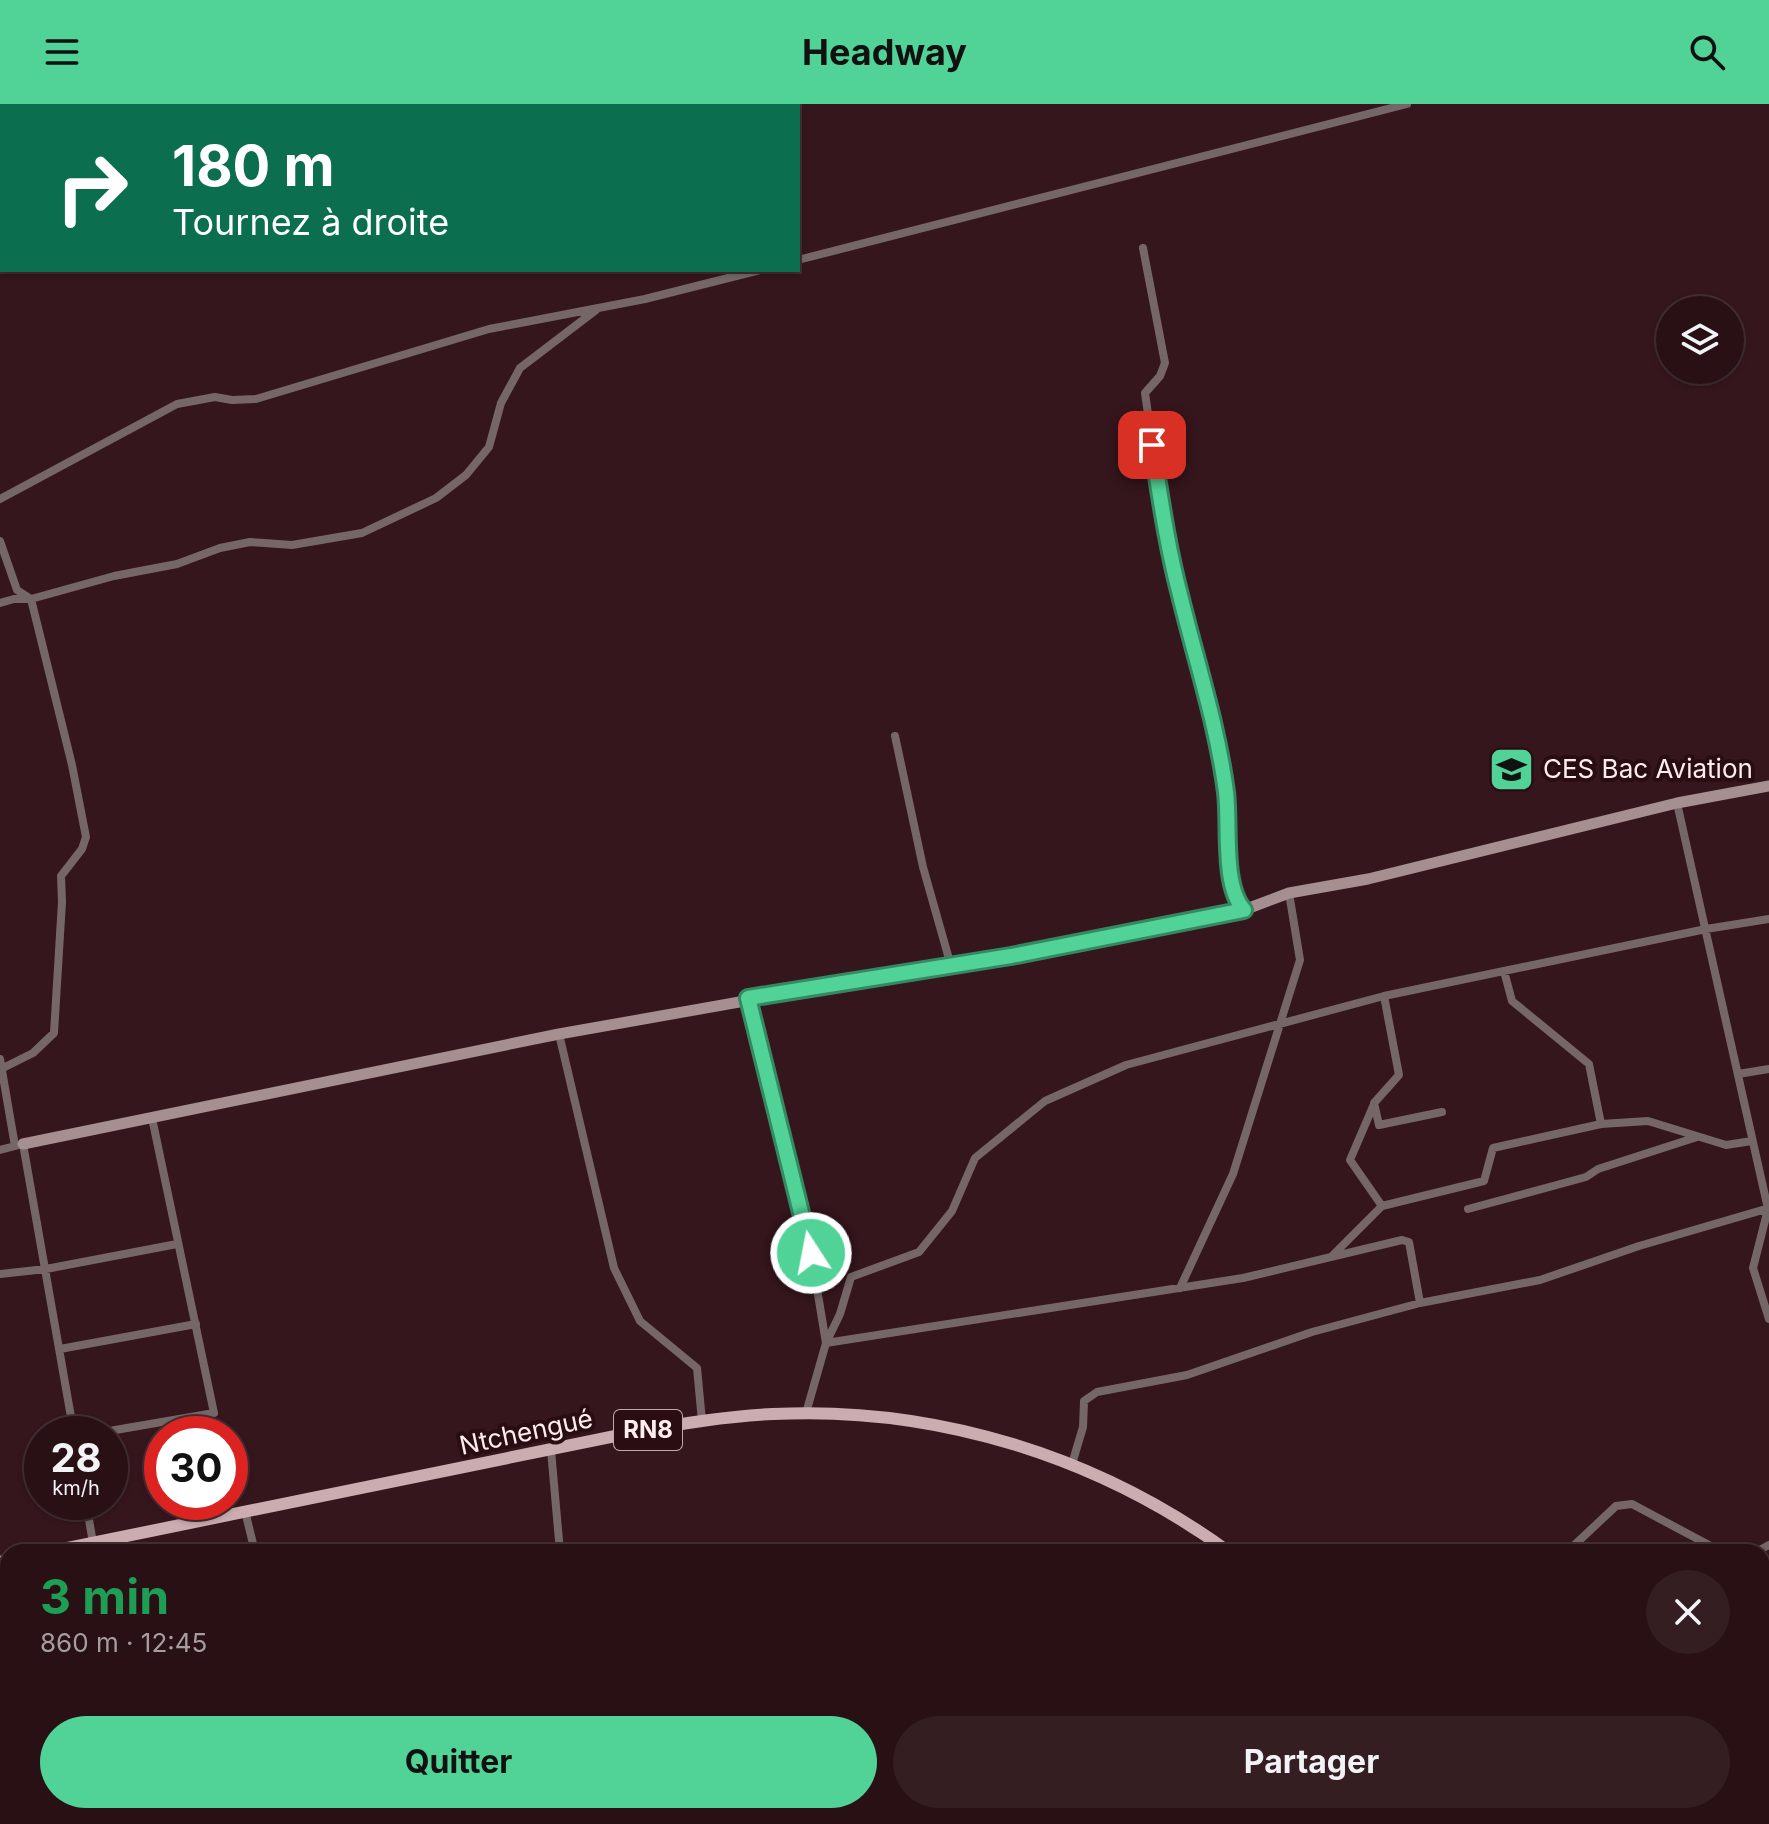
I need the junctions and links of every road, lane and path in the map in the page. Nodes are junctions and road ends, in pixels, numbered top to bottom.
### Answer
1 (1407, 104) edge
2 (1143, 248) dead end
3 (800, 259) edge
4 (752, 272) edge
5 (600, 308) junction
6 (0, 499) edge
7 (0, 541) edge
8 (31, 599) junction
9 (0, 603) edge
10 (895, 736) dead end
11 (1769, 786) edge
12 (1677, 803) junction
13 (1289, 893) junction
14 (1244, 910) junction
15 (1769, 919) edge
16 (1706, 929) junction
17 (951, 966) junction
18 (1504, 971) junction
19 (1384, 996) junction
20 (748, 998) junction
21 (1280, 1025) junction
22 (559, 1034) junction
23 (1, 1064) edge
24 (1769, 1069) edge
25 (1738, 1074) junction
26 (1374, 1103) junction
27 (1442, 1112) dead end
28 (152, 1118) junction
29 (1601, 1124) junction
30 (1698, 1137) junction
31 (1752, 1141) junction
32 (19, 1145) junction
33 (0, 1150) edge
34 (1382, 1206) junction
35 (1468, 1209) dead end
36 (1768, 1209) edge
37 (177, 1244) junction
38 (1332, 1256) junction
39 (46, 1269) junction
40 (0, 1274) edge
41 (1180, 1288) junction
42 (1420, 1303) junction
43 (1769, 1319) edge
44 (196, 1324) junction
45 (826, 1343) junction
46 (60, 1349) junction
47 (806, 1413) junction
48 (71, 1416) edge
49 (702, 1421) junction
50 (128, 1428) edge
51 (551, 1450) junction
52 (1072, 1464) junction
53 (248, 1510) edge
54 (89, 1520) edge
55 (202, 1520) edge
56 (247, 1520) edge
57 (93, 1543) junction
58 (88, 1544) edge
59 (253, 1544) edge
60 (559, 1544) edge
61 (1216, 1544) edge
62 (1576, 1544) edge
63 (1707, 1544) edge

1 - 3 street
2 - 14 street
4 - 5 street
5 - 6 street
5 - 8 street
7 - 8 street
8 - 9 street
8 - 23 street
10 - 17 street
11 - 12 street
12 - 13 street
12 - 16 street
13 - 14 street
13 - 21 street
14 - 17 street
15 - 16 street
16 - 18 street
16 - 25 street
17 - 20 street
18 - 19 street
18 - 29 street
19 - 21 street
19 - 26 street
20 - 22 street
20 - 45 street
21 - 41 street
21 - 45 street
22 - 28 street
22 - 49 street
23 - 32 street
24 - 25 street
25 - 31 street
26 - 27 street
26 - 34 street
28 - 32 street
28 - 37 street
29 - 30 street
29 - 34 street
30 - 31 street
30 - 35 street
31 - 36 street
32 - 33 street
32 - 39 street
34 - 38 street
36 - 42 street
36 - 43 street
37 - 39 street
37 - 44 street
38 - 41 street
38 - 42 street
39 - 40 street
39 - 46 street
41 - 45 street
42 - 52 street
44 - 46 street
44 - 50 street
45 - 47 street
46 - 48 street
47 - 49 main road, Ntchengué / RN8
47 - 52 main road, Ntchengué / RN8
49 - 51 main road, Ntchengué / RN8
51 - 53 main road, Ntchengué / RN8
51 - 60 street
52 - 61 main road, Ntchengué / RN8
54 - 57 street
55 - 57 main road, Ntchengué / RN8
56 - 59 street
57 - 58 main road, Ntchengué / RN8
62 - 63 street

